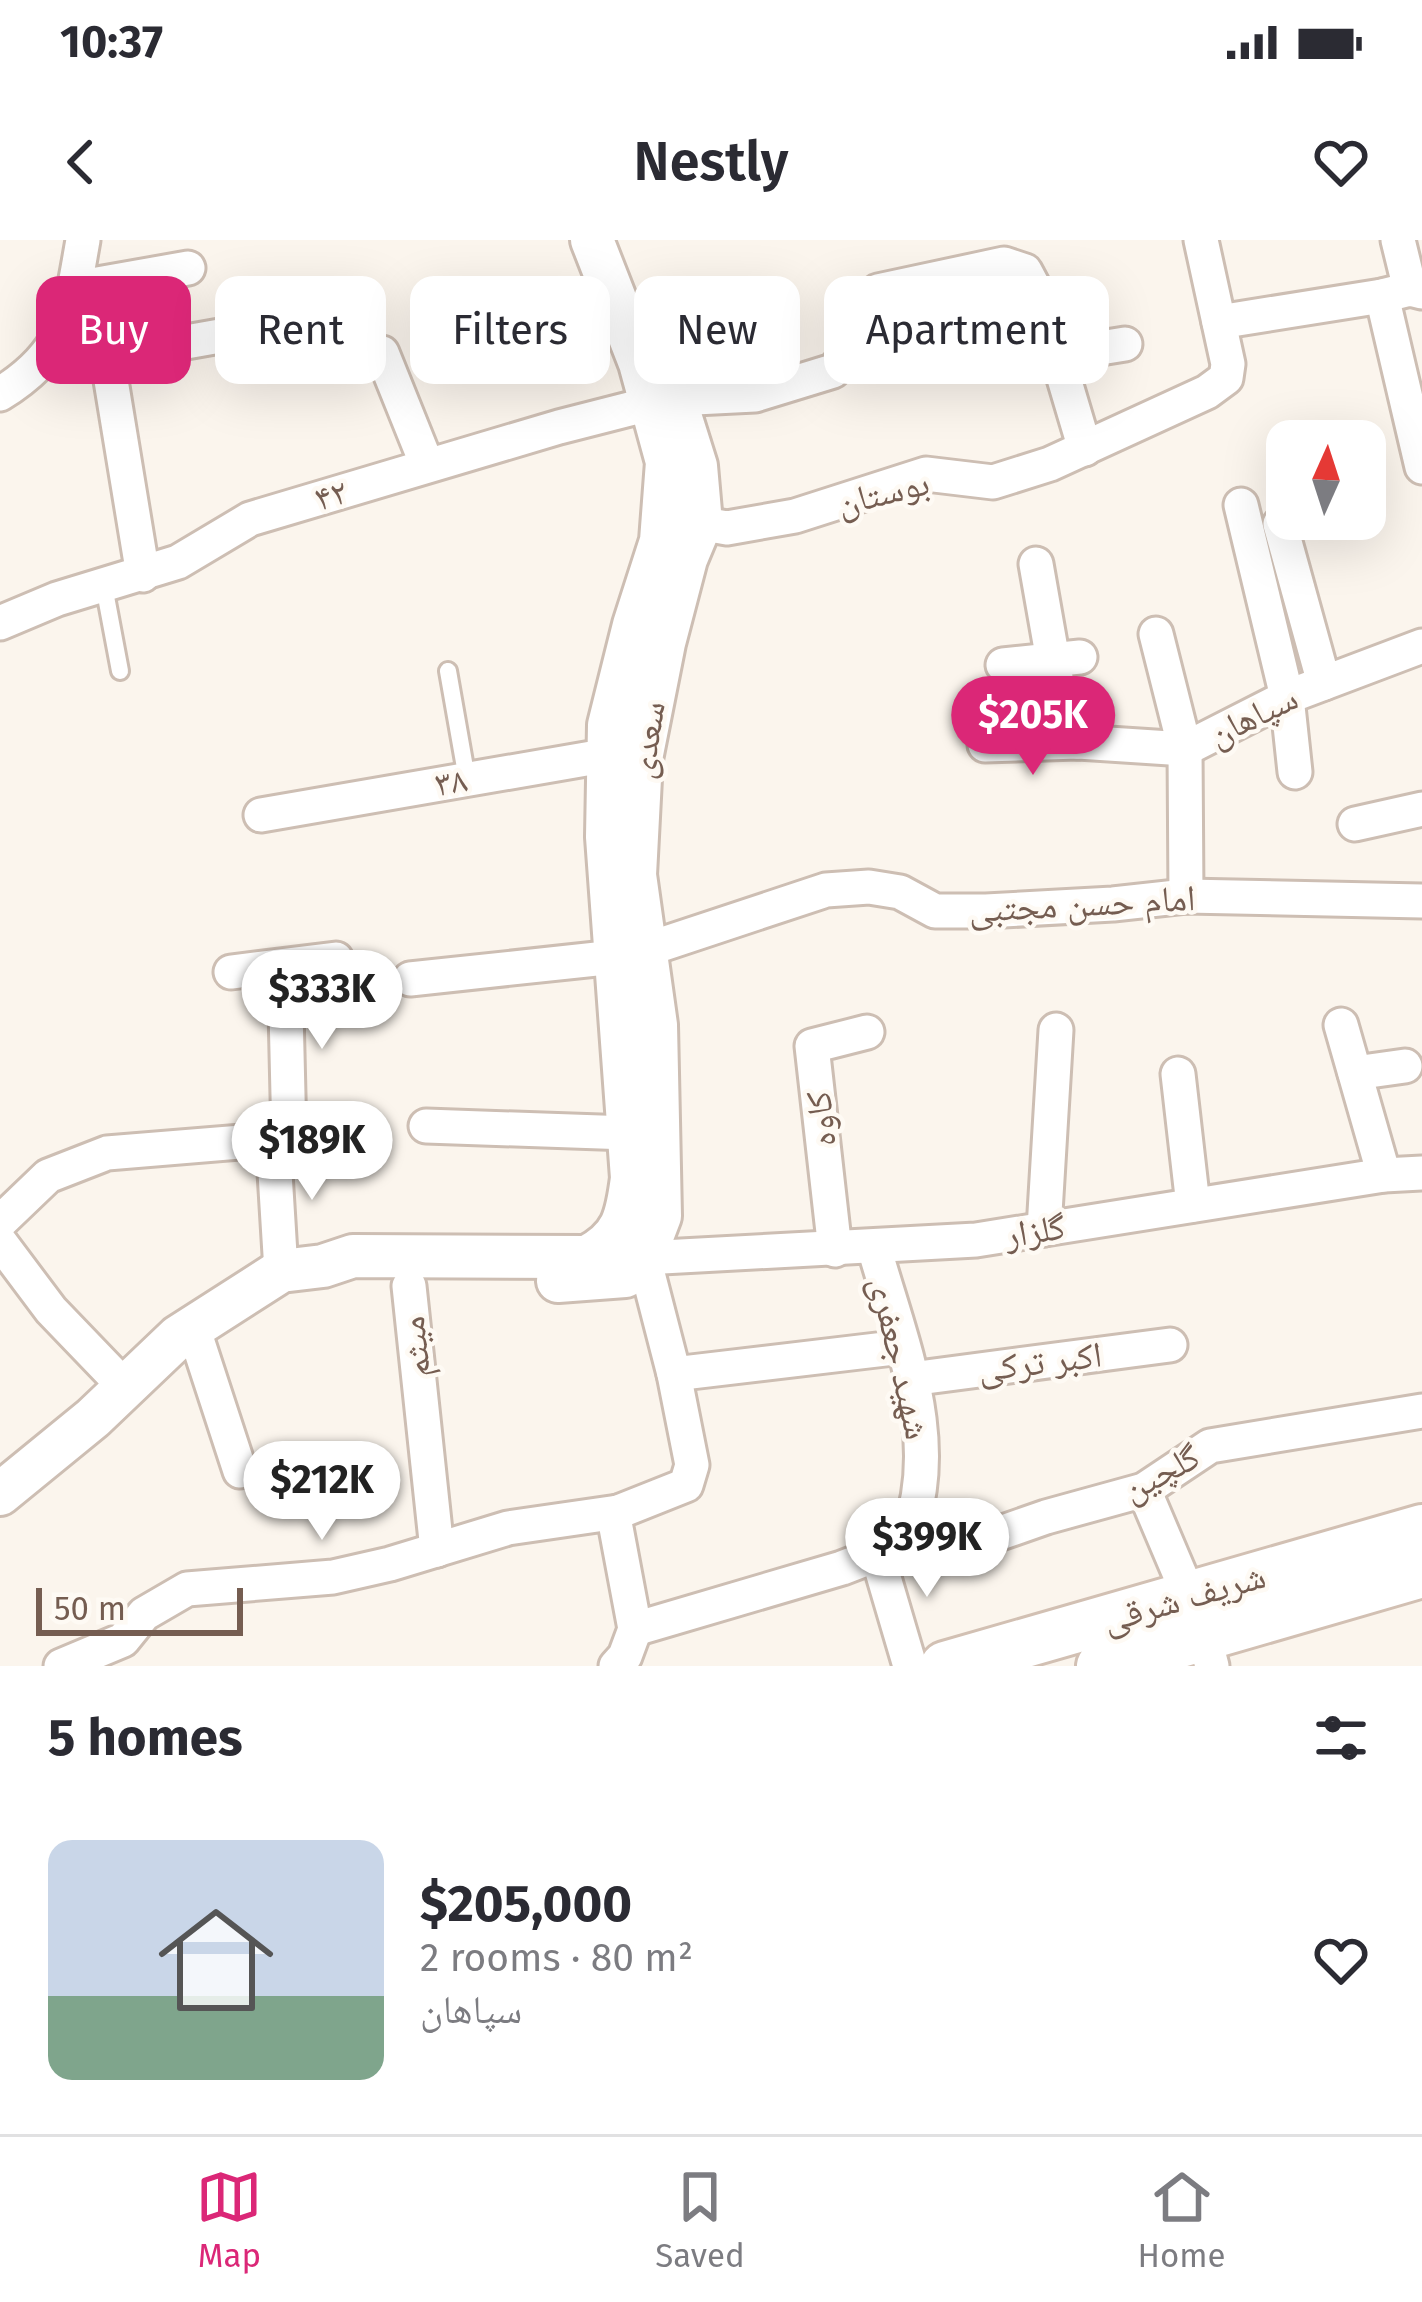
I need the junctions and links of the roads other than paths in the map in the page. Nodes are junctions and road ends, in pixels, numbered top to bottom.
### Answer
1 (83, 240) edge
2 (592, 240) edge
3 (614, 240) edge
4 (1201, 240) edge
5 (1398, 240) edge
6 (188, 268) dead end
7 (77, 276) edge
8 (140, 276) edge
9 (948, 276) edge
10 (1027, 276) edge
11 (1405, 293) edge
12 (1219, 322) junction
13 (1126, 344) dead end
14 (1109, 347) edge
15 (386, 362) edge
16 (36, 367) edge
17 (824, 374) edge
18 (112, 384) edge
19 (1066, 384) edge
20 (0, 394) edge
21 (662, 401) junction
22 (1085, 448) junction
23 (427, 466) junction
24 (1422, 467) edge
25 (1241, 505) dead end
26 (682, 520) junction
27 (1284, 540) edge
28 (1036, 564) dead end
29 (143, 575) junction
30 (104, 586) junction
31 (0, 623) edge
32 (1156, 634) dead end
33 (1422, 646) edge
34 (1066, 658) junction
35 (1003, 665) dead end
36 (120, 671) dead end
37 (448, 671) dead end
38 (1324, 683) junction
39 (1287, 697) junction
40 (1078, 742) junction
41 (985, 745) dead end
42 (1185, 748) junction
43 (625, 757) junction
44 (1295, 772) dead end
45 (467, 779) junction
46 (1422, 809) edge
47 (261, 815) dead end
48 (1354, 824) dead end
49 (1186, 896) junction
50 (1422, 901) edge
51 (630, 954) junction
52 (336, 959) dead end
53 (285, 967) junction
54 (231, 972) dead end
55 (410, 979) dead end
56 (1341, 1025) dead end
57 (1056, 1030) dead end
58 (867, 1032) dead end
59 (1405, 1066) dead end
60 (1355, 1073) junction
61 (1178, 1074) dead end
62 (426, 1126) dead end
63 (644, 1132) junction
64 (360, 1138) dead end
65 (281, 1139) junction
66 (1422, 1173) edge
67 (1384, 1175) junction
68 (1193, 1204) junction
69 (0, 1222) edge
70 (1044, 1229) junction
71 (0, 1242) edge
72 (874, 1247) junction
73 (835, 1250) junction
74 (628, 1251) junction
75 (323, 1266) junction
76 (281, 1271) junction
77 (409, 1286) junction
78 (193, 1327) junction
79 (1170, 1345) dead end
80 (906, 1363) junction
81 (674, 1373) junction
82 (125, 1387) junction
83 (1422, 1411) edge
84 (240, 1471) dead end
85 (1144, 1490) junction
86 (0, 1494) edge
87 (1422, 1510) edge
88 (618, 1512) junction
89 (1422, 1529) edge
90 (891, 1549) junction
91 (437, 1550) junction
92 (1422, 1573) edge
93 (634, 1629) junction
94 (1201, 1633) edge
95 (62, 1666) edge
96 (616, 1666) edge
97 (910, 1666) edge
98 (945, 1666) edge
99 (1101, 1666) edge

1 - 7 street
2 - 21 street, سعدی
3 - 21 street, سعدی
4 - 12 street
5 - 11 street
6 - 8 street
9 - 10 street, ۴۲
11 - 12 street
11 - 24 street
12 - 22 street, بوستان
13 - 14 street
15 - 23 street
16 - 20 street
17 - 21 street, ۴۲
18 - 29 street
19 - 22 street, ۴۲
21 - 23 street, ۴۲
21 - 26 street, سعدی
22 - 26 street, بوستان
23 - 29 street, ۴۲
25 - 39 street
26 - 43 street, سعدی
27 - 38 street
28 - 34 street
29 - 30 street, ۴۲
30 - 31 street, ۴۲
30 - 36 lane
32 - 42 street
33 - 38 street, سپاهان
34 - 35 street
34 - 40 street
37 - 45 lane
38 - 39 street, سپاهان
39 - 42 street, سپاهان
39 - 44 street
40 - 41 street, سپاهان
40 - 42 street, سپاهان
42 - 49 street
43 - 45 street, ۳۸
43 - 51 street, سعدی
45 - 47 street, ۳۸
46 - 48 street
49 - 50 street, امام حسن مجتبی
49 - 51 street, امام حسن مجتبی
51 - 55 street, امام حسن مجتبی
51 - 63 street, سعدی
52 - 53 street
53 - 54 street
53 - 65 street
56 - 60 street
57 - 70 street
58 - 73 street, کاوه
59 - 60 street
60 - 67 street
61 - 68 street
62 - 63 street
63 - 74 street, سعدی
64 - 65 street
65 - 69 street
65 - 76 street
66 - 67 street, گلزار
67 - 68 street, گلزار
68 - 70 street, گلزار
70 - 72 street, گلزار
71 - 82 street
72 - 73 street, گلزار
72 - 80 street, شهید جعفری
73 - 74 street, گلزار
74 - 75 street
74 - 77 street
74 - 81 street
75 - 76 street
75 - 77 street
76 - 78 street
77 - 91 street, میثم
78 - 82 street
78 - 84 street
79 - 80 street, اکبر ترکی
80 - 81 street, اکبر ترکی
80 - 90 street, شهید جعفری
81 - 88 street
82 - 86 street
83 - 85 street, گلچین
85 - 90 street, گلچین
85 - 94 street
87 - 89 street
88 - 91 street
88 - 93 street
89 - 94 main road, شریف شرقی
90 - 93 street
90 - 97 street
91 - 95 street
92 - 94 main road, شریف شرقی
93 - 96 street
94 - 98 main road, شریف شرقی
94 - 99 main road, شریف شرقی

